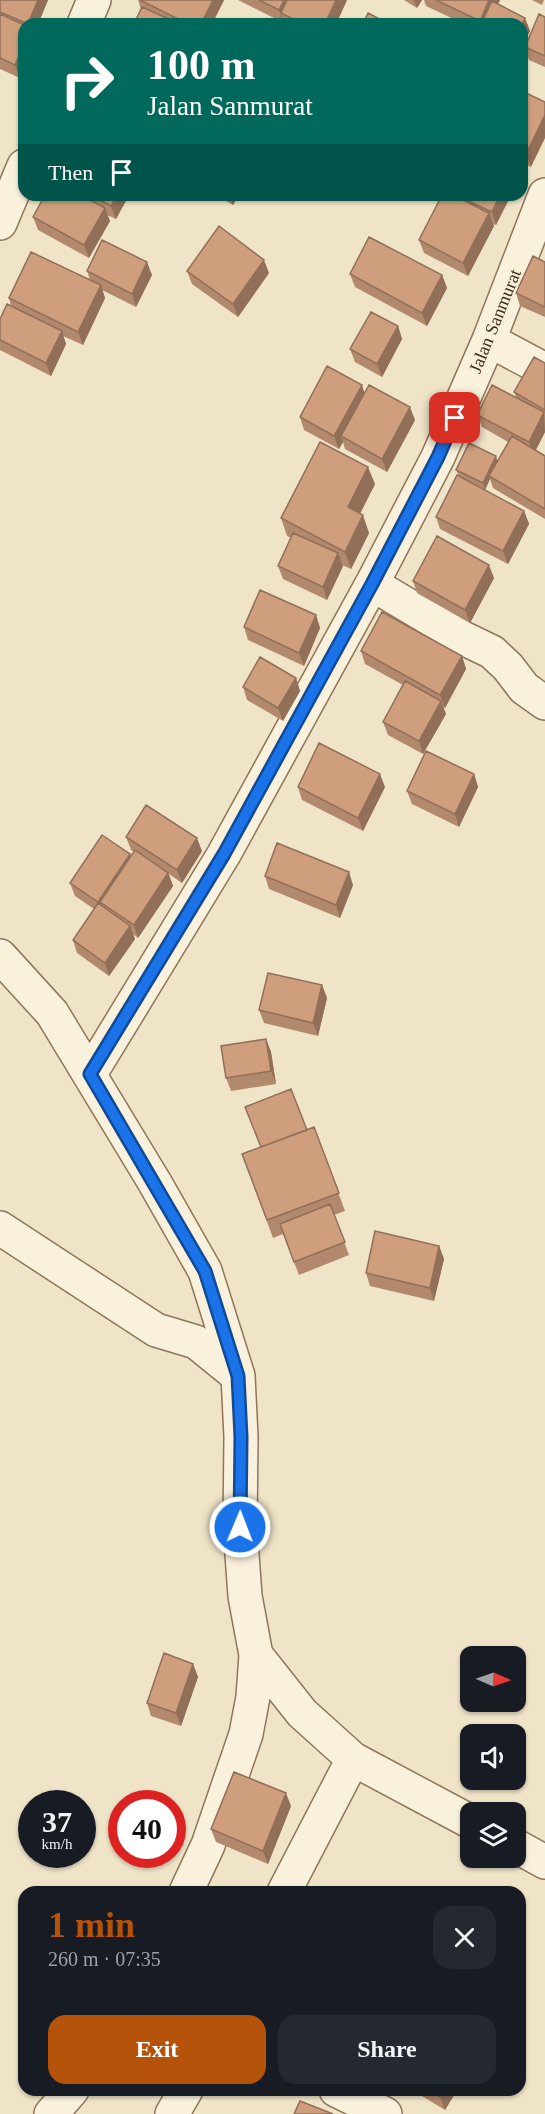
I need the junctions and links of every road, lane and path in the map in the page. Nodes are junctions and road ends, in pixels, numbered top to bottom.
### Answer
1 (94, 0) edge
2 (86, 18) edge
3 (18, 180) edge
4 (545, 195) edge
5 (0, 223) edge
6 (489, 340) junction
7 (545, 370) edge
8 (372, 584) junction
9 (545, 703) edge
10 (0, 956) edge
11 (90, 1074) junction
12 (0, 1228) edge
13 (238, 1376) junction
14 (256, 1655) junction
15 (353, 1760) junction
16 (460, 1816) edge
17 (526, 1852) edge
18 (545, 1862) edge
19 (189, 1886) edge
20 (287, 1886) edge
21 (67, 2096) edge
22 (182, 2096) edge
23 (348, 2096) edge
24 (51, 2114) edge
25 (172, 2114) edge
26 (385, 2114) edge

1 - 2 street
3 - 5 street
4 - 6 street, Jalan Sanmurat
6 - 7 street
6 - 8 street, Jalan Sanmurat
8 - 9 street
8 - 11 street, Jalan Sanmurat
10 - 11 street
11 - 13 street
12 - 13 street
13 - 14 street
14 - 15 street
14 - 19 street
15 - 16 street
15 - 20 street
17 - 18 street
21 - 24 street
22 - 25 street
23 - 26 street

